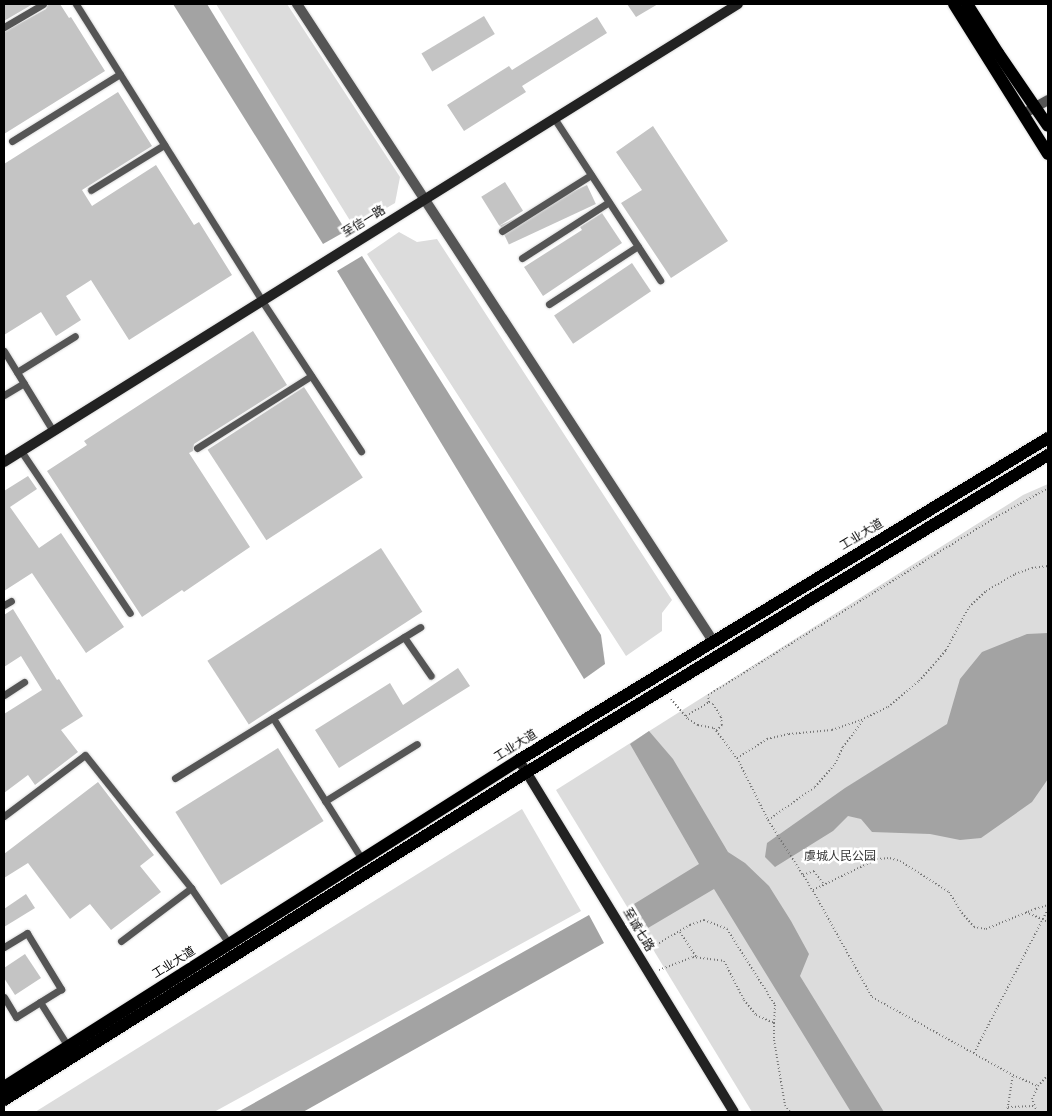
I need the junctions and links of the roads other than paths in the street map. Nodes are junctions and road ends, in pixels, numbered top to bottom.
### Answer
1 (43, 4) edge
2 (76, 4) edge
3 (297, 4) edge
4 (738, 4) edge
5 (954, 4) edge
6 (967, 4) edge
7 (4, 27) edge
8 (120, 74) junction
9 (1048, 100) edge
10 (1035, 108) junction
11 (1023, 114) junction
12 (554, 118) junction
13 (1048, 126) edge
14 (12, 142) dead end
15 (164, 145) junction
16 (1048, 154) edge
17 (591, 175) junction
18 (91, 190) dead end
19 (424, 200) junction
20 (609, 202) junction
21 (502, 231) dead end
22 (638, 246) junction
23 (522, 258) dead end
24 (660, 280) dead end
25 (262, 301) junction
26 (549, 304) dead end
27 (75, 336) dead end
28 (4, 351) edge
29 (17, 372) junction
30 (311, 376) junction
31 (24, 383) junction
32 (4, 395) edge
33 (53, 431) junction
34 (1048, 438) edge
35 (197, 448) dead end
36 (21, 451) junction
37 (361, 451) dead end
38 (1048, 455) edge
39 (4, 462) edge
40 (11, 601) dead end
41 (4, 605) edge
42 (130, 613) dead end
43 (420, 628) dead end
44 (404, 637) junction
45 (713, 641) junction
46 (431, 676) dead end
47 (24, 682) dead end
48 (4, 695) edge
49 (273, 718) junction
50 (417, 744) dead end
51 (519, 760) junction
52 (527, 772) junction
53 (175, 778) dead end
54 (325, 801) junction
55 (4, 816) edge
56 (366, 865) junction
57 (191, 888) junction
58 (121, 941) dead end
59 (4, 947) edge
60 (233, 949) junction
61 (4, 997) edge
62 (40, 1002) junction
63 (71, 1051) junction
64 (4, 1086) edge
65 (4, 1100) edge
66 (734, 1112) edge

1 - 7 lane
2 - 8 lane
3 - 19 street
4 - 12 street, 至信一路
5 - 11 main road
6 - 10 main road
8 - 14 lane
8 - 15 lane
9 - 10 street
10 - 11 street
10 - 13 main road
11 - 16 main road
12 - 17 lane
12 - 19 street, 至信一路
15 - 18 lane
15 - 25 lane
17 - 20 lane
17 - 21 lane
19 - 25 street, 至信一路
19 - 45 street
20 - 22 lane
20 - 23 lane
22 - 24 lane
22 - 26 lane
25 - 30 lane
25 - 33 street, 至信一路
27 - 29 lane
28 - 29 lane
29 - 31 lane
30 - 35 lane
30 - 37 lane
31 - 32 lane
31 - 33 lane
33 - 36 street, 至信一路
34 - 45 main road, 工业大道
36 - 39 street, 至信一路
36 - 42 lane
38 - 52 main road
40 - 41 lane
43 - 44 lane
44 - 46 lane
44 - 49 lane
45 - 51 main road, 工业大道
47 - 48 lane
49 - 53 lane
49 - 54 lane
50 - 54 lane
51 - 52 street, 至诚七路
51 - 56 main road, 工业大道
52 - 56 main road
52 - 66 street, 至诚七路
54 - 56 lane
55 - 57 lane
56 - 60 main road, 工业大道
57 - 58 lane
57 - 60 lane
59 - 62 lane
60 - 63 main road, 工业大道
61 - 62 lane
62 - 63 lane
63 - 64 main road, 工业大道
63 - 65 main road

